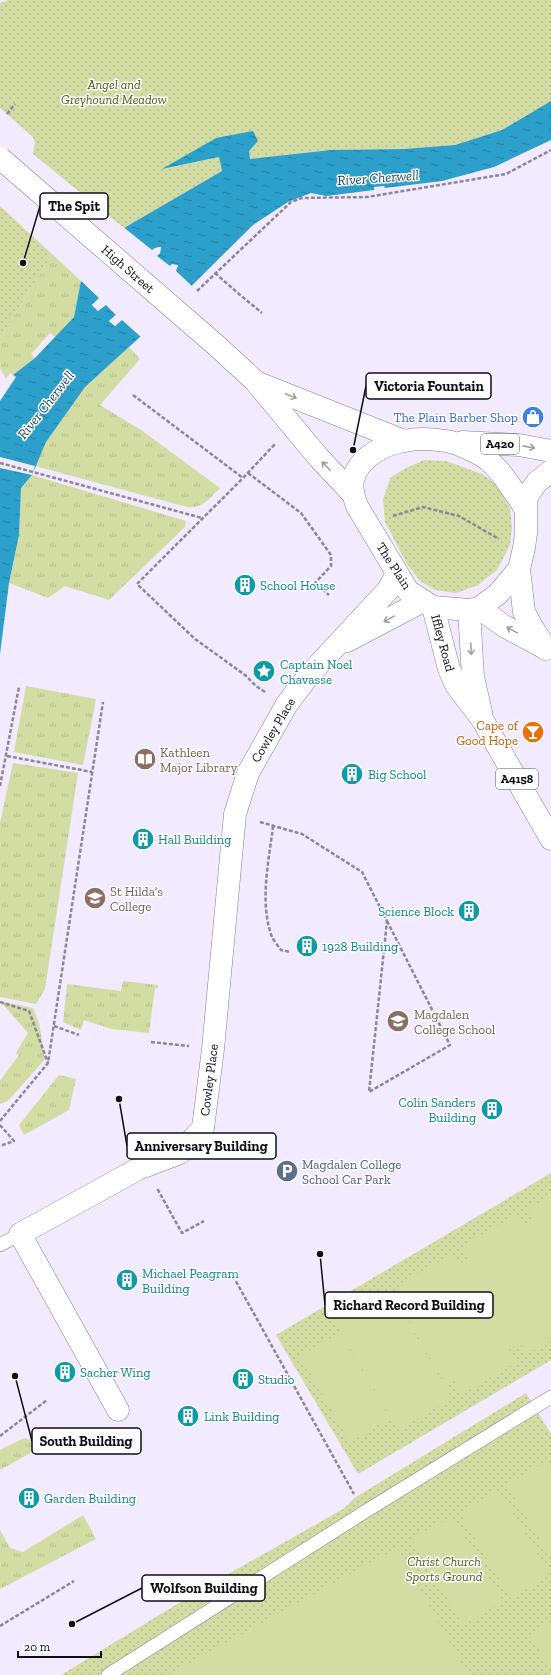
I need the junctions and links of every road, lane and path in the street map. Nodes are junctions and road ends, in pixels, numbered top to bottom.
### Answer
1 (15, 104) dead end
2 (7, 114) dead end
3 (551, 150) edge
4 (0, 158) edge
5 (215, 273) junction
6 (198, 291) dead end
7 (262, 313) dead end
8 (255, 381) junction
9 (133, 395) dead end
10 (291, 425) junction
11 (404, 441) junction
12 (448, 441) junction
13 (551, 451) edge
14 (0, 463) edge
15 (551, 471) edge
16 (248, 473) junction
17 (243, 478) junction
18 (353, 494) junction
19 (525, 508) junction
20 (391, 517) dead end
21 (202, 518) junction
22 (504, 542) dead end
23 (519, 570) junction
24 (397, 574) junction
25 (329, 595) dead end
26 (428, 604) junction
27 (474, 609) junction
28 (334, 648) junction
29 (549, 651) edge
30 (19, 687) dead end
31 (103, 702) dead end
32 (287, 704) junction
33 (482, 719) junction
34 (7, 756) junction
35 (92, 772) junction
36 (0, 786) edge
37 (235, 814) junction
38 (272, 826) junction
39 (551, 839) edge
40 (387, 921) junction
41 (290, 952) dead end
42 (0, 1002) edge
43 (54, 1026) junction
44 (79, 1035) dead end
45 (151, 1042) dead end
46 (213, 1049) junction
47 (48, 1063) junction
48 (0, 1121) edge
49 (0, 1126) edge
50 (0, 1146) edge
51 (164, 1187) dead end
52 (204, 1221) dead end
53 (20, 1234) junction
54 (0, 1245) edge
55 (233, 1276) dead end
56 (551, 1397) edge
57 (47, 1400) dead end
58 (118, 1410) dead end
59 (0, 1436) edge
60 (366, 1512) junction
61 (74, 1581) dead end
62 (0, 1626) edge
63 (108, 1675) edge

1 - 2 path
3 - 5 path
4 - 8 street, High Street, bridge
5 - 6 path
5 - 7 path
8 - 10 street, The Plain
8 -> 11 street
9 - 17 path
10 - 16 path
18 -> 10 street, The Plain
11 - 12 street
11 - 18 street
12 -> 13 street, A420
12 - 19 street
14 - 21 path
15 - 19 street
16 - 17 path
16 - 25 path
17 - 21 path
18 - 24 street, The Plain
19 - 23 street
20 - 22 path
21 - 32 path
23 - 27 street
23 - 29 street
24 - 26 street, The Plain
24 - 28 street, Cowley Place
26 - 27 street, The Plain
26 -> 28 street, Cowley Place
26 - 33 street, Iffley Road / A4158
29 -> 27 street
27 -> 33 street, Iffley Road / A4158
28 - 32 street, Cowley Place
30 - 34 path
31 - 35 path
32 - 37 street, Cowley Place
33 - 39 street, Iffley Road / A4158
34 - 35 path
34 - 36 path
35 - 43 path
37 - 38 path
37 - 46 street, Cowley Place
38 - 40 path
38 - 41 path
40 - 40 path
42 - 47 path
43 - 44 path
43 - 47 path
45 - 46 path
46 - 53 street, Cowley Place
47 - 48 path
49 - 50 path
51 - 52 path
53 - 54 lane
53 - 58 street
55 - 60 path
56 - 60 lane
57 - 59 path
60 - 63 lane
61 - 62 path

